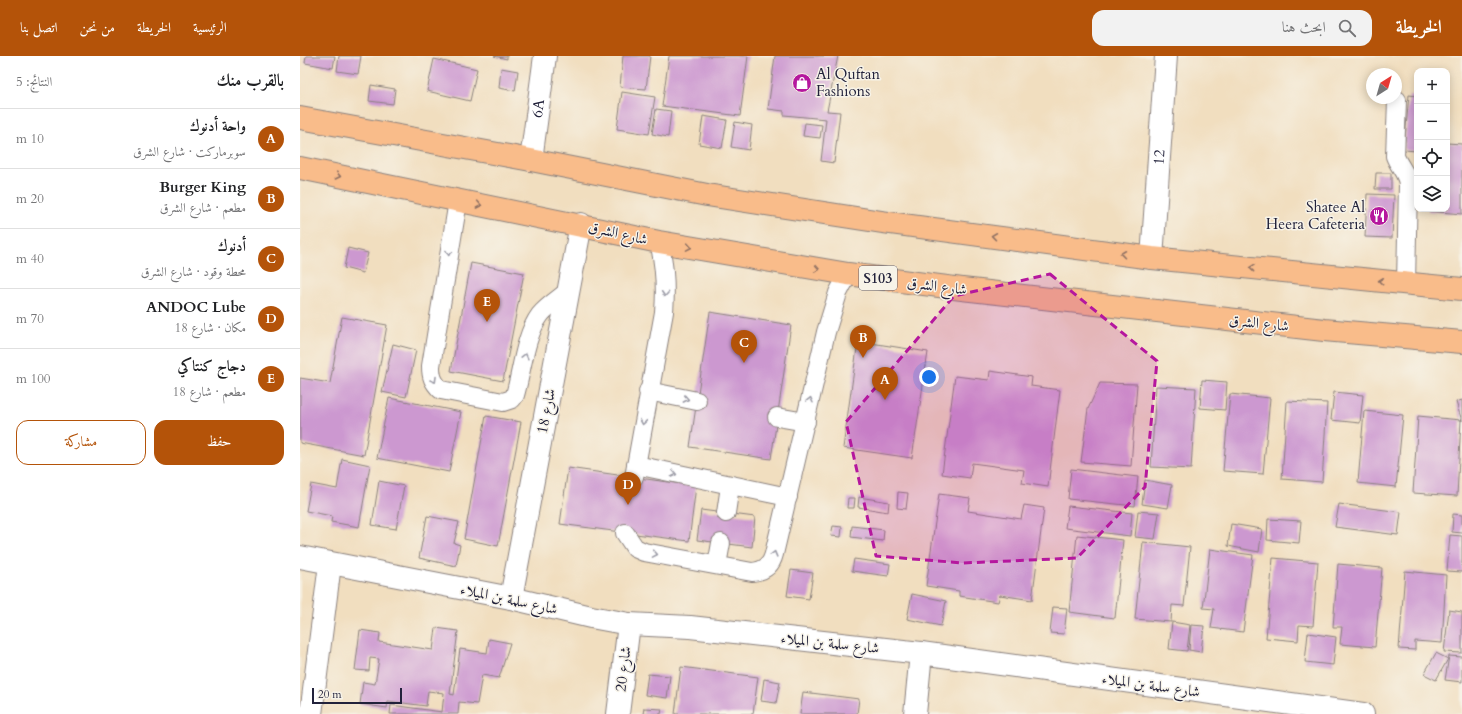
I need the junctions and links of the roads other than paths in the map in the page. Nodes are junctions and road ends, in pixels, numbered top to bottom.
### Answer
1 (545, 56) edge
2 (1166, 56) edge
3 (1398, 104) edge
4 (300, 118) edge
5 (531, 160) junction
6 (300, 168) edge
7 (458, 201) junction
8 (581, 224) junction
9 (659, 242) junction
10 (1152, 258) junction
11 (848, 274) junction
12 (1406, 284) junction
13 (1462, 289) edge
14 (568, 291) junction
15 (1462, 342) edge
16 (648, 391) junction
17 (697, 401) dead end
18 (777, 417) dead end
19 (806, 422) junction
20 (730, 486) junction
21 (788, 497) junction
22 (726, 513) dead end
23 (626, 533) dead end
24 (721, 543) dead end
25 (300, 557) edge
26 (330, 564) junction
27 (717, 565) junction
28 (511, 598) junction
29 (629, 624) junction
30 (921, 653) junction
31 (311, 714) edge
32 (618, 714) edge
33 (915, 714) edge
34 (1363, 714) edge

1 - 5 street, 6A
2 - 10 street, 12
3 - 12 lane
4 - 5 main road
10 -> 5 main road
6 -> 7 main road, شارع الشرق / S103
7 -> 8 main road, شارع الشرق / S103
7 -> 14 lane
8 - 9 main road, شارع الشرق / S103
8 - 14 street, شارع 18
9 -> 11 main road, شارع الشرق / S103
9 -> 16 lane
12 -> 10 main road
11 - 15 main road, شارع الشرق / S103
19 -> 11 lane
12 - 13 main road
14 - 28 street, شارع 18
16 -> 17 lane
16 -> 20 lane
18 - 19 lane
19 - 21 lane
20 - 21 lane
20 - 22 lane
27 -> 21 lane
23 -> 27 lane
24 - 27 lane
25 - 26 street, شارع سلمة بن الميلاء
26 - 28 street, شارع سلمة بن الميلاء
26 - 31 street
28 - 29 street, شارع سلمة بن الميلاء
29 - 30 street, شارع سلمة بن الميلاء
29 - 32 street, شارع 20
30 - 33 street
30 - 34 street, شارع سلمة بن الميلاء

